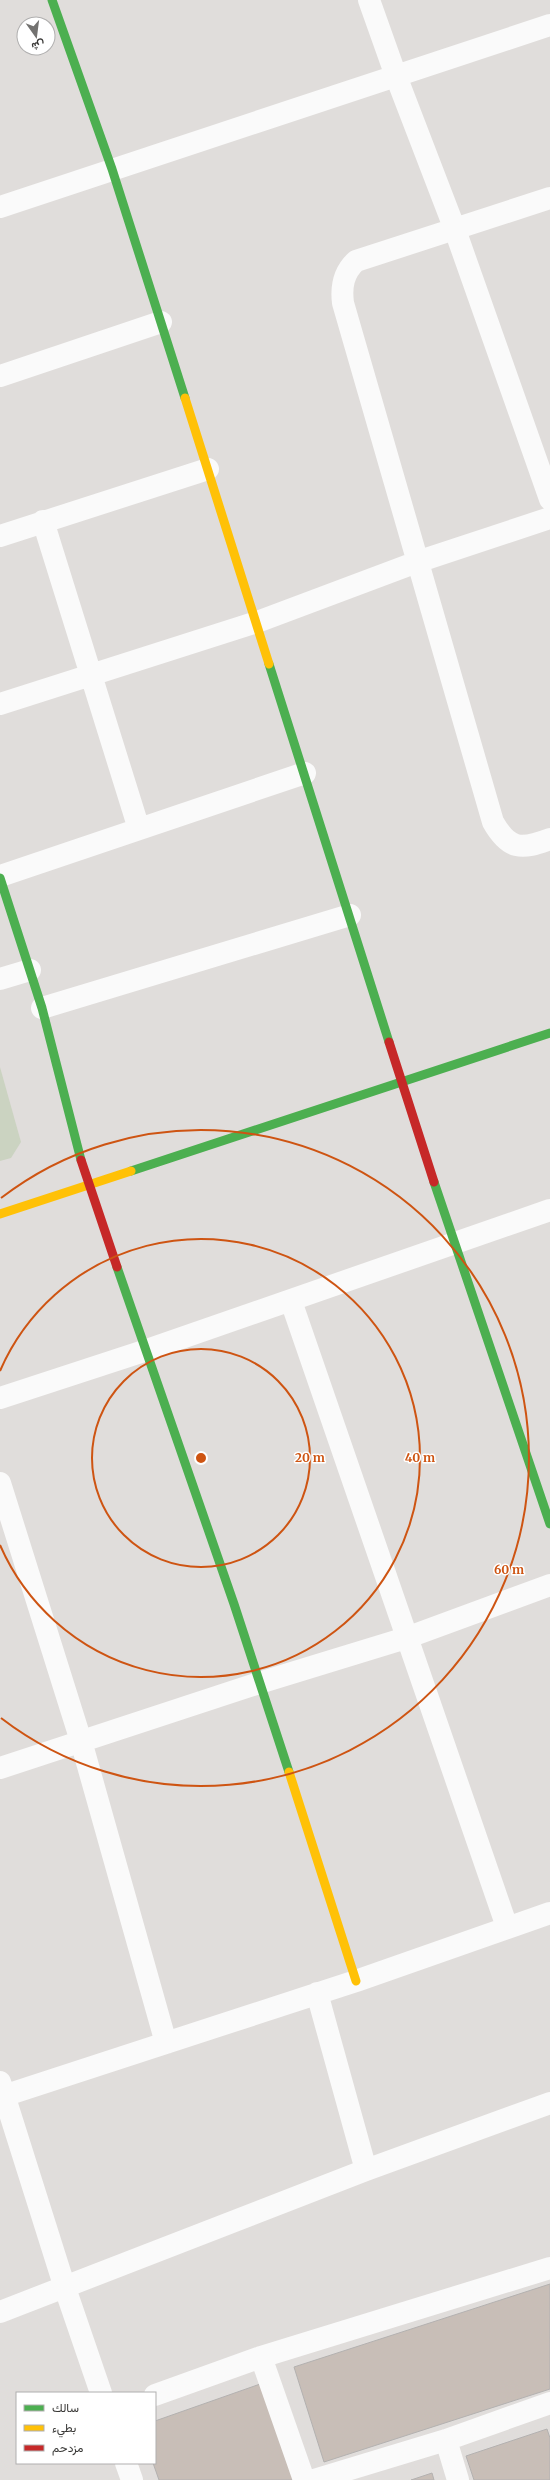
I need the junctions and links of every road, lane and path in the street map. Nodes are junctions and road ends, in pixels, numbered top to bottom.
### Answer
1 (52, 0) edge
2 (369, 0) edge
3 (550, 25) edge
4 (396, 76) junction
5 (112, 169) junction
6 (550, 198) edge
7 (0, 207) edge
8 (454, 227) junction
9 (161, 322) junction
10 (0, 376) edge
11 (208, 469) junction
12 (550, 499) edge
13 (550, 518) edge
14 (42, 521) junction
15 (0, 536) edge
16 (417, 562) junction
17 (257, 622) junction
18 (89, 675) junction
19 (0, 704) edge
20 (305, 773) junction
21 (139, 829) junction
22 (550, 839) edge
23 (0, 877) edge
24 (350, 915) junction
25 (30, 970) junction
26 (0, 979) edge
27 (42, 1008) junction
28 (550, 1033) edge
29 (404, 1082) junction
30 (88, 1185) junction
31 (550, 1210) edge
32 (0, 1214) edge
33 (453, 1242) junction
34 (290, 1300) junction
35 (147, 1350) junction
36 (0, 1398) edge
37 (0, 1483) edge
38 (550, 1524) edge
39 (550, 1585) edge
40 (406, 1638) junction
41 (259, 1683) junction
42 (82, 1741) junction
43 (0, 1768) edge
44 (550, 1913) edge
45 (507, 1927) junction
46 (356, 1981) junction
47 (317, 1993) junction
48 (166, 2043) junction
49 (2, 2092) edge
50 (550, 2103) edge
51 (366, 2170) junction
52 (550, 2268) edge
53 (64, 2288) junction
54 (0, 2312) edge
55 (261, 2357) junction
56 (101, 2392) edge
57 (156, 2395) edge
58 (550, 2403) edge
59 (446, 2440) junction
60 (126, 2464) edge
61 (132, 2480) edge
62 (304, 2480) edge
63 (314, 2480) edge
64 (458, 2480) edge

1 - 5 street
2 - 4 street
3 - 4 street
4 - 5 street
4 - 8 street
5 - 7 street
5 - 9 street
6 - 8 street
8 - 12 street
8 - 16 street
9 - 10 street
9 - 11 street
11 - 14 street
11 - 17 street
13 - 16 street
14 - 15 street
14 - 18 street
16 - 17 street
16 - 22 street
17 - 18 street
17 - 20 street
18 - 19 street
18 - 21 street
20 - 21 street
20 - 24 street
21 - 23 street
23 - 25 street
24 - 27 street
24 - 29 street
25 - 26 street
25 - 27 street
27 - 30 street
28 - 29 street
29 - 30 street
29 - 33 street
30 - 32 street
30 - 35 street
31 - 33 street
33 - 34 street
33 - 38 street
34 - 35 street
34 - 40 street
35 - 36 street
35 - 41 street
37 - 42 street
39 - 40 street
40 - 41 street
40 - 45 street
41 - 42 street
41 - 46 street
42 - 43 street
42 - 48 street
44 - 45 street
45 - 46 street
46 - 47 street
47 - 48 street
47 - 51 street
48 - 49 street
49 - 53 street
50 - 51 street
51 - 53 street
52 - 55 street
53 - 54 street
53 - 56 street
55 - 57 street
55 - 62 street
58 - 59 street
59 - 63 street
59 - 64 street
60 - 61 street

